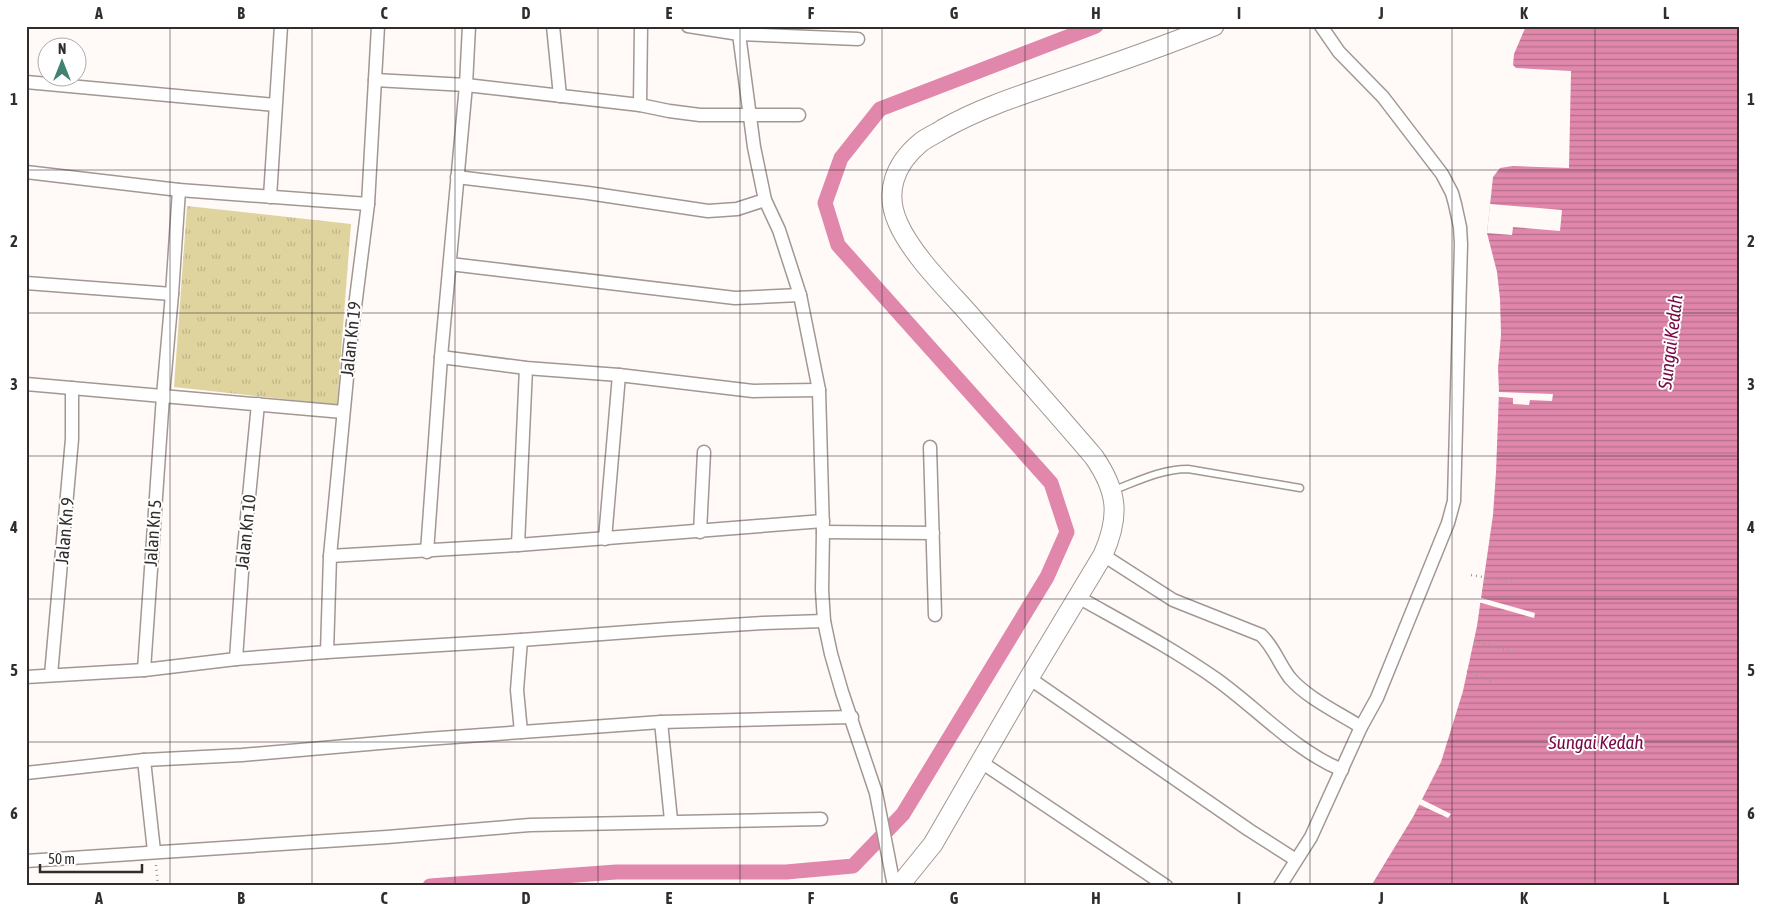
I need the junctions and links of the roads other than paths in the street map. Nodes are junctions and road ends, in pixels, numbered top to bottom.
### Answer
1 (281, 26) edge
2 (378, 26) edge
3 (469, 26) edge
4 (553, 26) edge
5 (641, 26) edge
6 (688, 26) edge
7 (1214, 26) edge
8 (1321, 26) edge
9 (739, 34) junction
10 (858, 39) dead end
11 (376, 80) junction
12 (26, 82) edge
13 (466, 85) junction
14 (560, 96) junction
15 (275, 105) junction
16 (640, 105) junction
17 (749, 115) junction
18 (799, 115) dead end
19 (26, 172) edge
20 (457, 177) junction
21 (179, 190) junction
22 (270, 197) junction
23 (765, 200) junction
24 (368, 204) junction
25 (450, 264) junction
26 (26, 283) edge
27 (172, 294) junction
28 (800, 295) junction
29 (440, 357) junction
30 (526, 368) junction
31 (619, 375) junction
32 (26, 384) edge
33 (72, 388) junction
34 (819, 390) junction
35 (163, 396) junction
36 (258, 404) junction
37 (343, 412) junction
38 (930, 448) dead end
39 (704, 452) dead end
40 (1300, 488) dead end
41 (1112, 490) junction
42 (823, 527) junction
43 (700, 532) junction
44 (933, 533) junction
45 (605, 539) junction
46 (518, 545) junction
47 (427, 552) junction
48 (1103, 555) junction
49 (330, 556) junction
50 (1078, 597) junction
51 (935, 615) dead end
52 (824, 621) junction
53 (521, 640) junction
54 (327, 652) junction
55 (236, 659) junction
56 (144, 670) junction
57 (52, 675) junction
58 (26, 677) edge
59 (1028, 678) junction
60 (852, 717) junction
61 (661, 722) junction
62 (1361, 727) junction
63 (521, 732) junction
64 (144, 760) junction
65 (981, 762) junction
66 (1342, 770) junction
67 (26, 774) edge
68 (821, 819) dead end
69 (671, 820) junction
70 (154, 851) junction
71 (1296, 860) junction
72 (26, 861) edge
73 (895, 882) edge
74 (1166, 886) edge
75 (1280, 886) edge

1 - 15 street
2 - 11 street, Jalan Kn 19
3 - 13 street
4 - 14 street
5 - 16 street
6 - 9 street
7 - 41 main road
8 - 62 street
9 - 10 street
9 - 17 street
11 - 13 street
11 - 24 street, Jalan Kn 19
12 - 15 street
13 - 14 street
13 - 20 street
14 - 16 street
15 - 22 street
16 - 17 street
17 - 18 street
17 - 23 street
19 - 21 street
20 - 23 street
20 - 25 street
21 - 22 street
21 - 27 street, Jalan Kn 5
22 - 24 street
23 - 28 street
24 - 37 street, Jalan Kn 19
25 - 28 street
25 - 29 street
26 - 27 street
27 - 35 street, Jalan Kn 5
28 - 34 street
29 - 30 street
29 - 47 street
30 - 31 street
30 - 46 street
31 - 34 street
31 - 45 street
32 - 33 street
33 - 35 street
33 - 57 street, Jalan Kn 9
34 - 42 street
35 - 36 street
35 - 56 street, Jalan Kn 5
36 - 37 street
36 - 55 street, Jalan Kn 10
37 - 49 street, Jalan Kn 19
38 - 44 street
39 - 43 street
40 - 41 lane
41 - 48 main road
42 - 43 street
42 - 44 street
42 - 52 street
43 - 45 street
44 - 51 street
45 - 46 street
46 - 47 street
47 - 49 street
48 - 50 main road
48 - 62 street
49 - 54 street, Jalan Kn 19
50 - 59 main road
50 - 66 street
52 - 53 street
52 - 60 street
53 - 54 street
53 - 63 street
54 - 55 street
55 - 56 street
56 - 57 street
57 - 58 street
59 - 65 main road
59 - 71 street
60 - 61 street
60 - 73 street
61 - 63 street
61 - 69 street
62 - 66 street
63 - 64 street
64 - 67 street
64 - 70 street
65 - 73 main road
65 - 74 street
66 - 71 street
68 - 69 street
69 - 70 street
70 - 72 street
71 - 75 street

